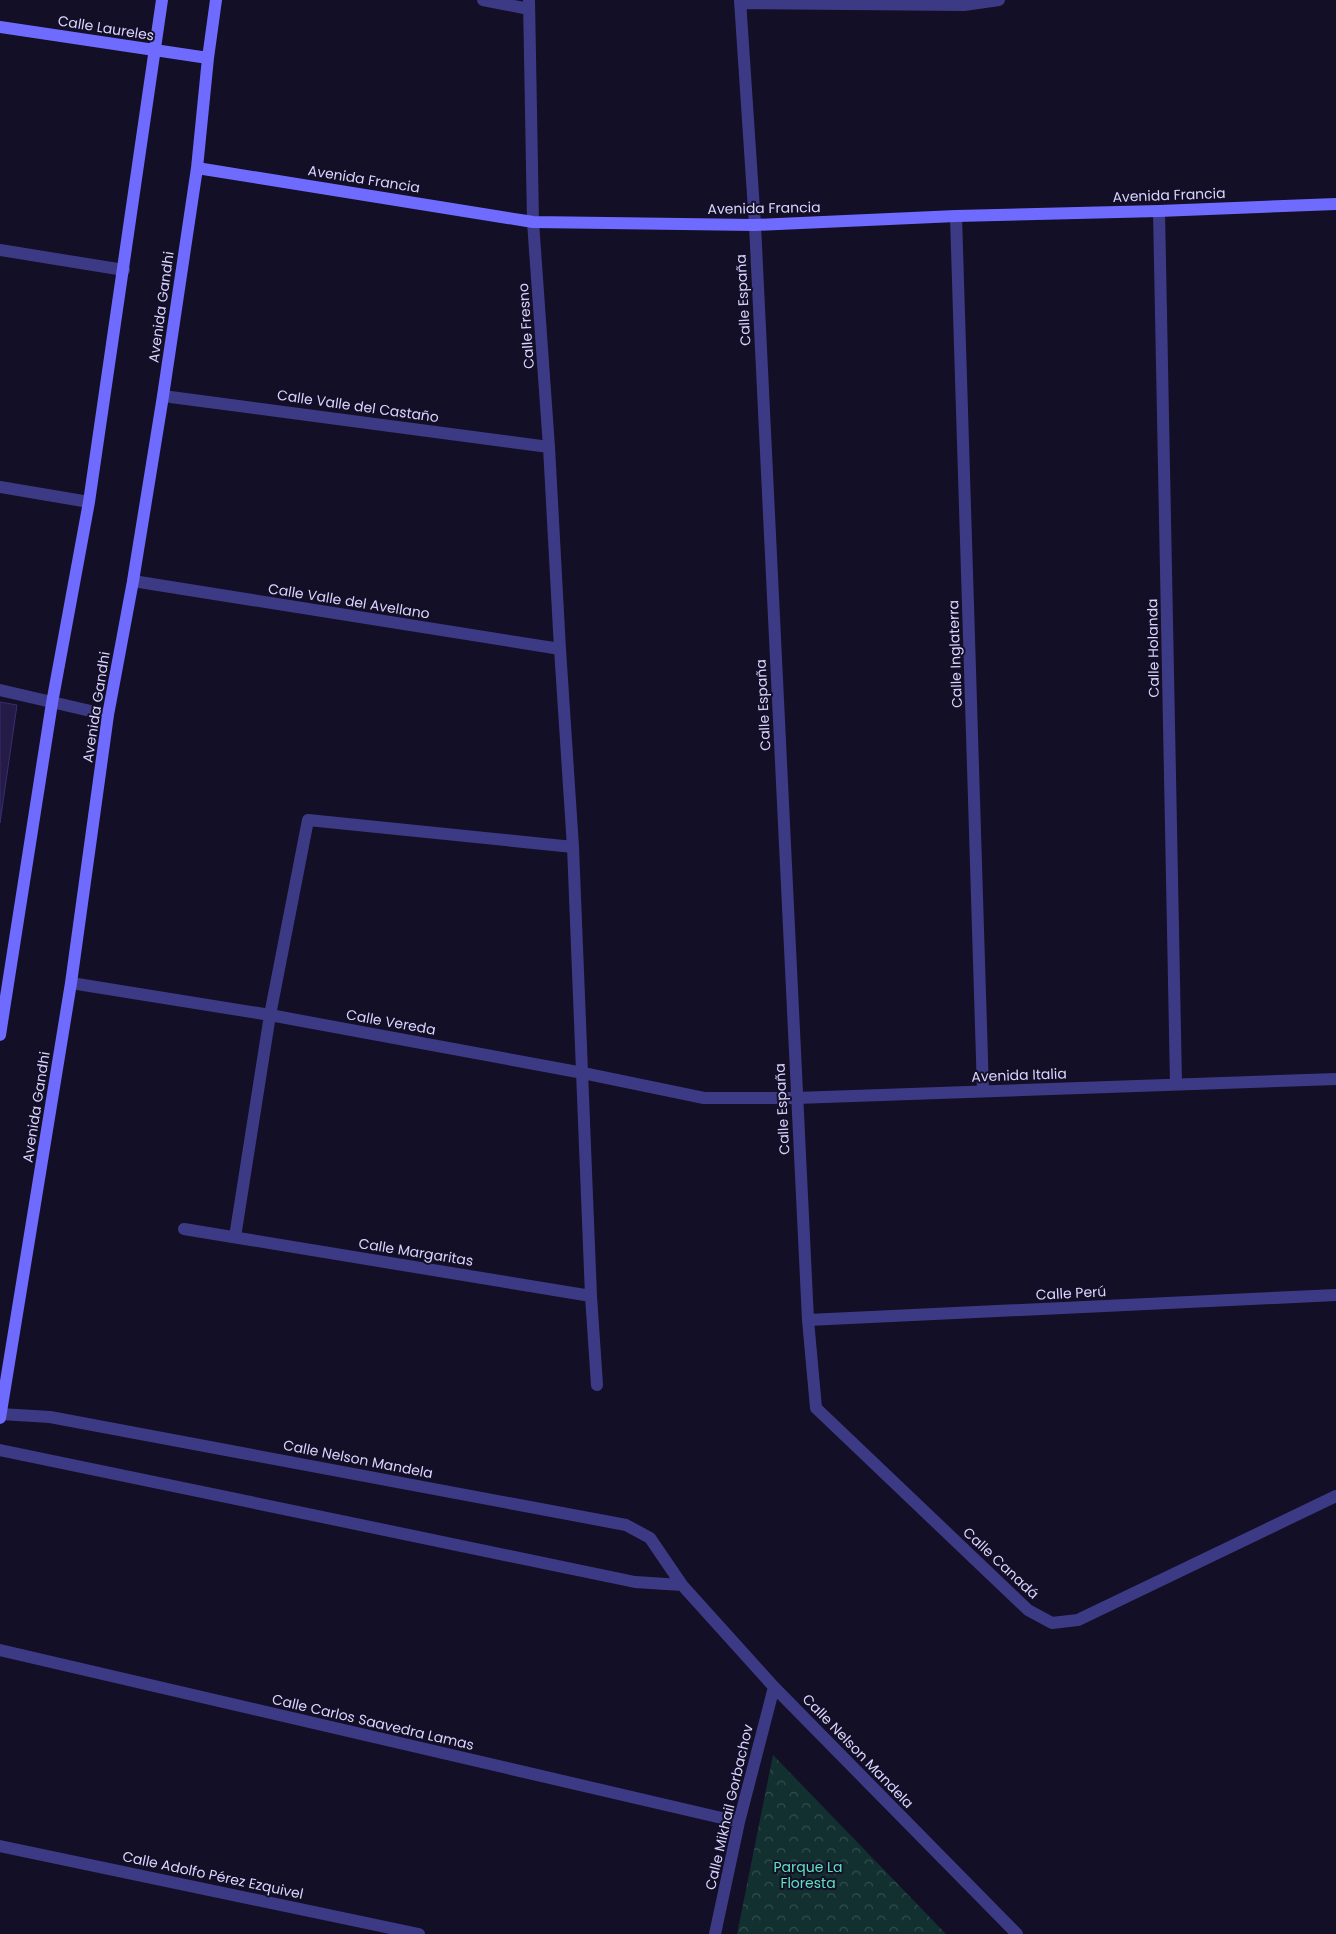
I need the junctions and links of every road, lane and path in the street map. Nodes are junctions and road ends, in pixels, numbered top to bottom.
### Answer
1 (162, 0) edge
2 (216, 0) edge
3 (483, 0) edge
4 (999, 0) edge
5 (740, 2) edge
6 (964, 2) edge
7 (529, 4) edge
8 (0, 26) edge
9 (154, 51) junction
10 (208, 58) junction
11 (197, 168) junction
12 (1336, 204) edge
13 (1159, 211) junction
14 (956, 216) junction
15 (533, 222) junction
16 (755, 224) junction
17 (0, 250) edge
18 (124, 270) junction
19 (163, 396) junction
20 (549, 446) junction
21 (0, 487) edge
22 (89, 502) junction
23 (133, 581) junction
24 (560, 649) junction
25 (0, 690) edge
26 (52, 703) junction
27 (108, 715) junction
28 (574, 847) junction
29 (71, 984) junction
30 (270, 1015) junction
31 (0, 1035) edge
32 (583, 1073) junction
33 (1336, 1079) edge
34 (1176, 1084) junction
35 (983, 1091) junction
36 (704, 1098) joint
37 (796, 1098) junction
38 (184, 1229) dead end
39 (236, 1237) junction
40 (1336, 1295) edge
41 (591, 1296) junction
42 (808, 1320) junction
43 (596, 1385) dead end
44 (816, 1408) joint
45 (0, 1414) edge
46 (0, 1418) edge
47 (0, 1450) edge
48 (1336, 1496) edge
49 (682, 1585) junction
50 (0, 1650) edge
51 (774, 1687) junction
52 (739, 1822) junction
53 (0, 1846) edge
54 (419, 1934) edge
55 (715, 1934) edge
56 (1017, 1934) edge

1 - 9 street
2 - 10 street, Avenida Gandhi
3 - 7 street
4 - 6 street
5 - 6 street
5 - 16 street, Calle España
7 - 15 street, Calle Fresno
8 - 9 street, Calle Laureles
9 - 10 street, Calle Laureles
9 - 18 street
10 - 11 street, Avenida Gandhi
11 - 15 street, Avenida Francia
11 - 19 street, Avenida Gandhi
12 - 13 street, Avenida Francia
13 - 14 street, Avenida Francia
13 - 34 street, Calle Holanda
14 - 16 street, Avenida Francia
14 - 35 street, Calle Inglaterra
15 - 16 street, Avenida Francia
15 - 20 street, Calle Fresno
16 - 37 street, Calle España
17 - 18 street
18 - 22 street
19 - 20 street, Calle Valle del Castaño
19 - 23 street, Avenida Gandhi
20 - 24 street, Calle Fresno
21 - 22 street
22 - 26 street
23 - 24 street, Calle Valle del Avellano
23 - 27 street, Avenida Gandhi
24 - 28 street, Calle Fresno
25 - 26 street
26 - 27 street
26 - 31 street
27 - 29 street, Avenida Gandhi
28 - 30 street
28 - 32 street, Calle Fresno
29 - 30 street, Calle Vereda
29 - 45 street, Avenida Gandhi
30 - 32 street, Calle Vereda
30 - 39 street
32 - 36 street, Calle Vereda
32 - 41 street, Calle Fresno
33 - 34 street, Avenida Italia
34 - 35 street, Avenida Italia
35 - 37 street, Avenida Italia
36 - 37 street, Avenida Italia
37 - 42 street, Calle España
38 - 39 street, Calle Margaritas
39 - 41 street, Calle Margaritas
40 - 42 street, Calle Perú
41 - 43 street, Calle Fresno
42 - 44 street, Calle España
44 - 48 street, Calle Canadá
45 - 46 street, Avenida Gandhi
45 - 49 street, Calle Nelson Mandela
47 - 49 street
49 - 51 street, Calle Nelson Mandela
50 - 52 street, Calle Carlos Saavedra Lamas
51 - 52 street, Calle Mikhail Gorbachov
51 - 56 street, Calle Nelson Mandela
52 - 55 street, Calle Mikhail Gorbachov
53 - 54 street, Calle Adolfo Pérez Ezquivel

